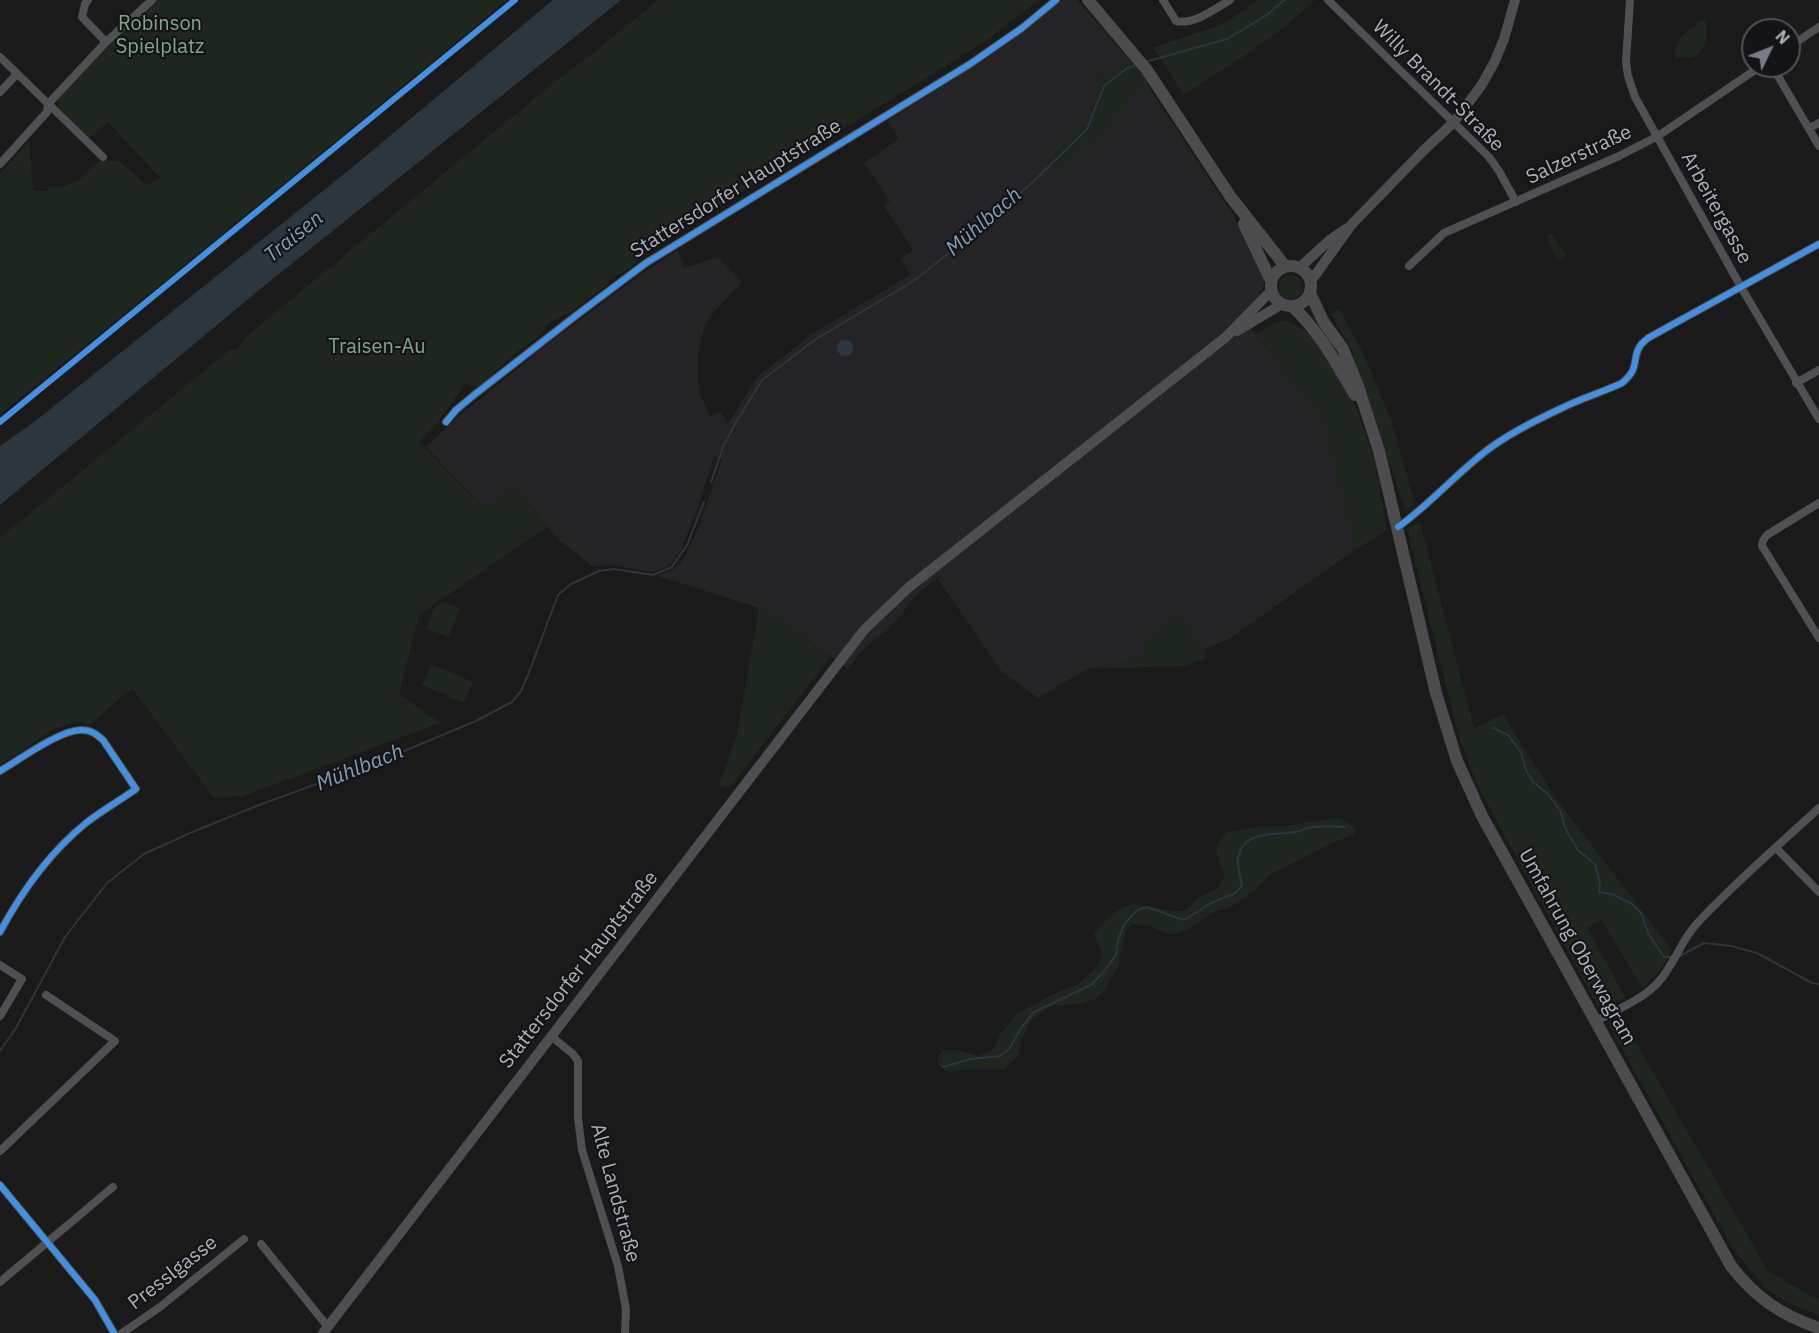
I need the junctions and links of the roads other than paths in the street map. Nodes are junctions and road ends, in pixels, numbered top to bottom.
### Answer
1 (88, 0) edge
2 (152, 0) edge
3 (1056, 0) edge
4 (1088, 0) edge
5 (1163, 0) edge
6 (1230, 0) edge
7 (1328, 0) edge
8 (1515, 0) edge
9 (1630, 0) edge
10 (1819, 27) edge
11 (1801, 40) edge
12 (106, 42) junction
13 (0, 57) edge
14 (17, 74) junction
15 (1743, 78) edge
16 (1779, 78) edge
17 (0, 92) edge
18 (48, 104) junction
19 (1454, 123) junction
20 (1819, 123) edge
21 (1809, 128) junction
22 (1658, 136) junction
23 (1819, 146) edge
24 (103, 157) dead end
25 (0, 164) edge
26 (1230, 196) junction
27 (1516, 202) junction
28 (1352, 224) junction
29 (1819, 244) edge
30 (1409, 266) dead end
31 (1285, 267) junction
32 (1299, 268) junction
33 (1271, 286) junction
34 (1310, 287) junction
35 (1741, 287) junction
36 (1287, 305) junction
37 (1226, 337) junction
38 (1819, 370) edge
39 (1796, 383) junction
40 (1355, 387) junction
41 (1819, 419) edge
42 (446, 422) dead end
43 (1819, 503) edge
44 (1398, 527) junction
45 (1819, 638) edge
46 (0, 771) edge
47 (1819, 808) edge
48 (1776, 848) junction
49 (1819, 892) edge
50 (0, 932) edge
51 (0, 965) edge
52 (46, 995) dead end
53 (0, 1016) edge
54 (1596, 1021) junction
55 (551, 1036) junction
56 (0, 1150) edge
57 (0, 1185) edge
58 (113, 1187) dead end
59 (244, 1239) dead end
60 (48, 1242) junction
61 (261, 1244) dead end
62 (0, 1282) edge
63 (1819, 1328) edge
64 (326, 1330) edge
65 (114, 1333) edge
66 (122, 1333) edge
67 (626, 1333) edge

1 - 12 street
2 - 12 street
3 - 42 street, Stattersdorfer Hauptstraße
4 - 26 main road
5 - 6 street
7 - 19 street, Willy Brandt-Straße
8 - 19 main road
9 - 22 street, Arbeitergasse
10 - 11 street
12 - 18 street
13 - 14 street
14 - 17 street
14 - 18 street
15 - 22 street, Salzerstraße
16 - 21 street
18 - 24 street
18 - 25 street
19 - 27 street, Willy Brandt-Straße
19 - 28 main road
20 - 21 street
21 - 23 street
22 - 27 street, Salzerstraße
22 - 35 street, Arbeitergasse
26 - 31 main road
26 - 33 main road
27 - 30 street, Salzerstraße
28 - 32 main road
28 - 34 main road
29 - 35 street
31 - 32 main road
31 - 33 main road
32 - 34 main road
33 - 36 main road
33 - 37 main road, Stattersdorfer Hauptstraße
34 - 36 main road
34 - 40 main road
35 - 39 street, Arbeitergasse
35 - 44 street
36 - 37 main road, Stattersdorfer Hauptstraße
36 - 40 main road
37 - 55 main road, Stattersdorfer Hauptstraße
38 - 39 street
39 - 41 street, Arbeitergasse
40 - 44 main road, Umfahrung Oberwagram
43 - 45 street
44 - 54 main road, Umfahrung Oberwagram
46 - 50 street
47 - 48 street
48 - 49 street
48 - 54 street
51 - 53 street
52 - 56 street
54 - 63 main road, Umfahrung Oberwagram
55 - 64 main road, Stattersdorfer Hauptstraße
55 - 67 street, Alte Landstraße
57 - 60 street
58 - 60 street
59 - 66 street, Presslgasse
60 - 62 street
60 - 65 street
61 - 64 street

